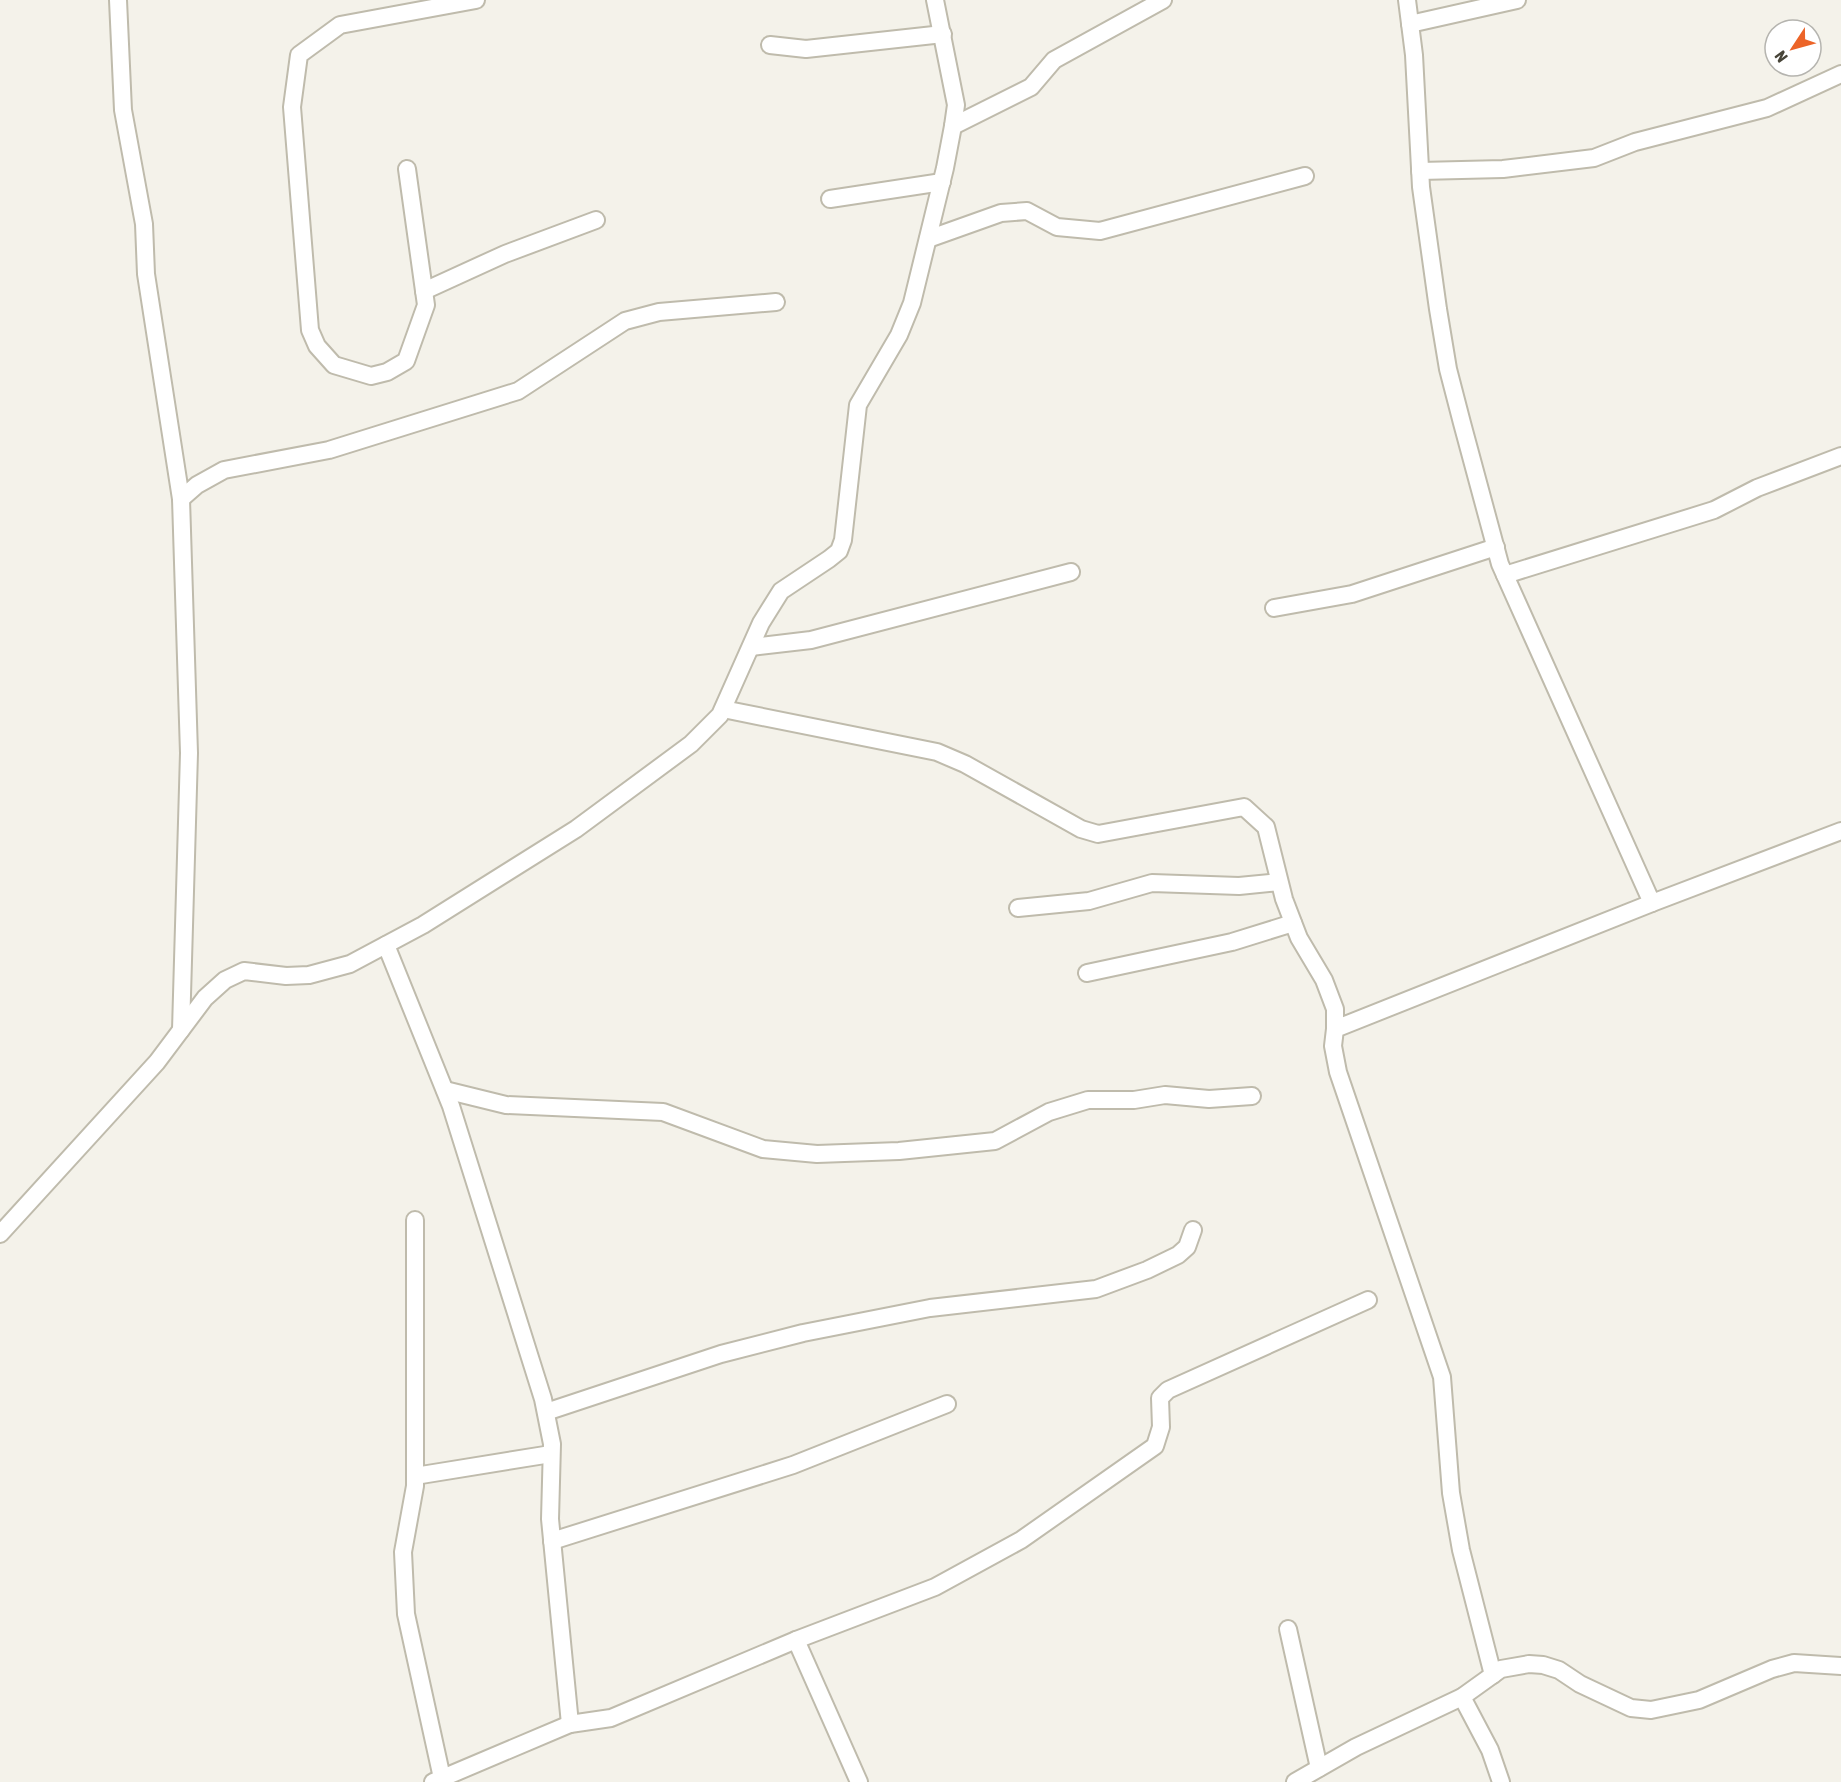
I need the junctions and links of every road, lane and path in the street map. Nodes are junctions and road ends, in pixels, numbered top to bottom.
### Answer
1 (118, 0) edge
2 (476, 0) edge
3 (935, 0) edge
4 (1162, 0) edge
5 (1407, 0) edge
6 (1517, 0) edge
7 (1410, 24) junction
8 (943, 34) junction
9 (770, 45) dead end
10 (1841, 74) edge
11 (953, 126) junction
12 (407, 169) dead end
13 (1420, 171) junction
14 (1305, 176) dead end
15 (942, 182) junction
16 (830, 199) dead end
17 (596, 220) dead end
18 (928, 239) junction
19 (424, 291) junction
20 (776, 302) dead end
21 (1841, 456) edge
22 (181, 499) junction
23 (1496, 547) junction
24 (1071, 572) dead end
25 (1505, 575) junction
26 (1274, 608) dead end
27 (751, 647) junction
28 (723, 709) junction
29 (1841, 831) edge
30 (1279, 882) junction
31 (1652, 903) junction
32 (1018, 908) dead end
33 (1293, 922) junction
34 (386, 945) junction
35 (1087, 973) dead end
36 (1335, 1029) junction
37 (181, 1030) junction
38 (445, 1090) junction
39 (1252, 1096) dead end
40 (416, 1220) dead end
41 (1192, 1230) dead end
42 (0, 1234) edge
43 (1368, 1300) dead end
44 (947, 1404) dead end
45 (546, 1412) junction
46 (551, 1454) junction
47 (415, 1476) junction
48 (552, 1541) junction
49 (1288, 1629) dead end
50 (795, 1640) junction
51 (1841, 1666) edge
52 (1493, 1675) junction
53 (1462, 1697) junction
54 (570, 1724) junction
55 (1319, 1768) junction
56 (438, 1780) edge
57 (859, 1782) edge
58 (1295, 1782) edge
59 (1501, 1782) edge

1 - 22 street
2 - 19 street
3 - 8 street
4 - 11 street
5 - 7 street
6 - 7 street
7 - 13 street
8 - 9 street
8 - 11 street
10 - 13 street
11 - 15 street
12 - 19 street
13 - 23 street
14 - 18 street
15 - 16 street
15 - 18 street
17 - 19 street
18 - 27 street
20 - 22 street
21 - 25 street
22 - 37 street
23 - 25 street
23 - 26 street
24 - 27 street
25 - 31 street
27 - 28 street
28 - 30 street
28 - 34 street
29 - 31 street
30 - 32 street
30 - 33 street
31 - 36 street
33 - 35 street
33 - 36 street
34 - 37 street
34 - 38 street
36 - 52 street
37 - 42 street
38 - 39 street
38 - 45 street
40 - 47 street
41 - 45 street
43 - 50 street
44 - 48 street
45 - 46 street
46 - 47 street
46 - 48 street
47 - 56 street
48 - 54 street
49 - 55 street
50 - 54 street
50 - 57 street
51 - 52 street
52 - 53 street
53 - 55 street
53 - 59 street
54 - 56 street
55 - 58 street

